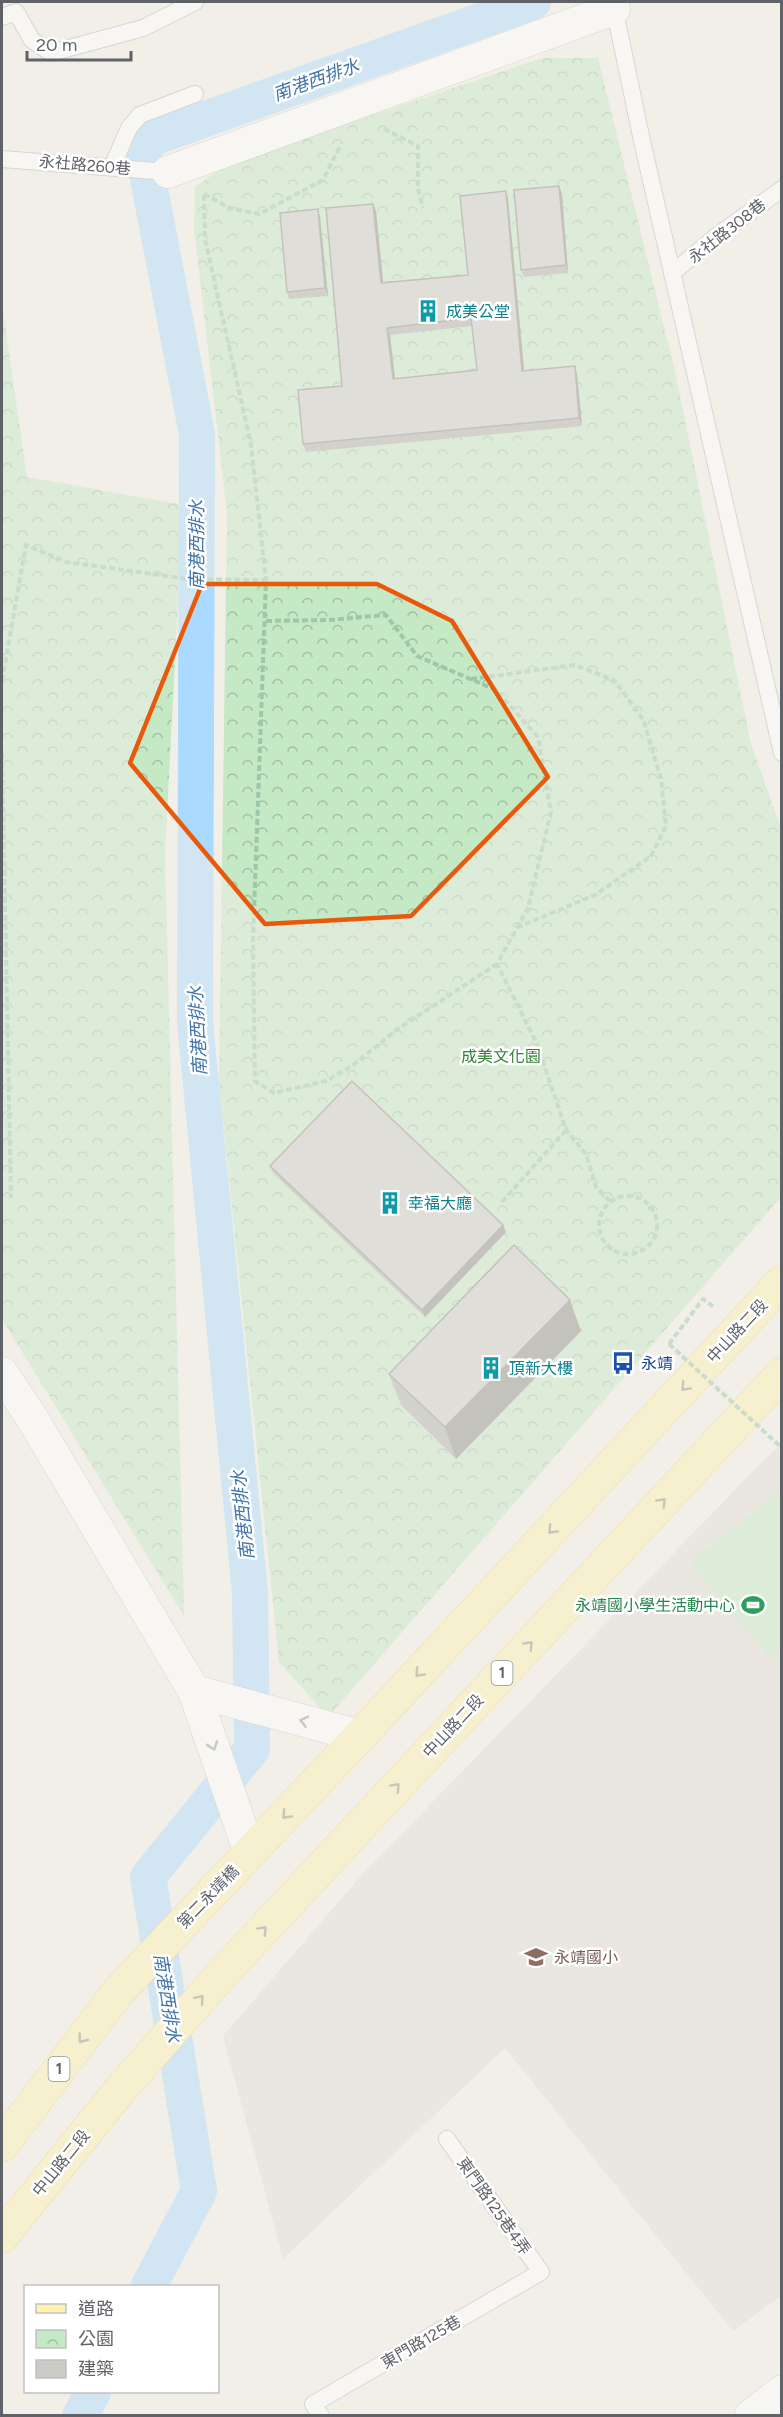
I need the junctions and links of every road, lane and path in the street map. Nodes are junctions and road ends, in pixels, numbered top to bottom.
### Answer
1 (195, 2) edge
2 (614, 5) edge
3 (2, 17) edge
4 (195, 94) dead end
5 (377, 126) dead end
6 (341, 144) dead end
7 (2, 159) edge
8 (112, 167) junction
9 (168, 172) junction
10 (782, 189) edge
11 (204, 194) junction
12 (423, 208) dead end
13 (672, 273) junction
14 (266, 580) junction
15 (266, 621) junction
16 (471, 679) junction
17 (2, 681) edge
18 (2, 753) edge
19 (782, 753) edge
20 (517, 927) junction
21 (497, 964) junction
22 (566, 1130) junction
23 (11, 1198) dead end
24 (502, 1202) dead end
25 (611, 1202) junction
26 (782, 1282) edge
27 (703, 1299) dead end
28 (2, 1373) edge
29 (782, 1374) edge
30 (782, 1448) edge
31 (194, 1691) junction
32 (360, 1736) junction
33 (250, 1853) junction
34 (447, 2139) dead end
35 (2, 2145) edge
36 (2, 2236) edge
37 (541, 2272) joint
38 (782, 2392) edge
39 (321, 2415) edge
40 (751, 2415) edge

1 - 3 lane
2 - 9 street
2 - 13 lane
4 - 8 lane
5 - 12 path
6 - 11 path
7 - 8 lane, 永社路260巷
8 - 9 lane, 永社路260巷
9 - 11 path
10 - 13 lane, 永社路308巷
11 - 14 path
13 - 19 lane
14 - 15 path
14 - 17 path
15 - 16 path
15 - 21 path
16 - 20 path
16 - 20 path
18 - 23 path
20 - 21 path
21 - 22 path
22 - 24 path
22 - 25 path
25 - 25 path
26 -> 32 main road, 中山路二段 / 1
27 - 30 path, bridge
28 - 31 street
36 -> 29 main road, 中山路二段 / 1
32 -> 31 street
31 -> 33 street
32 -> 33 main road, 中山路二段 / 1
33 -> 35 main road, 第二永靖橋 / 1
34 - 37 lane, 東門路125巷4弄
37 - 39 lane, 東門路125巷
38 - 40 street

